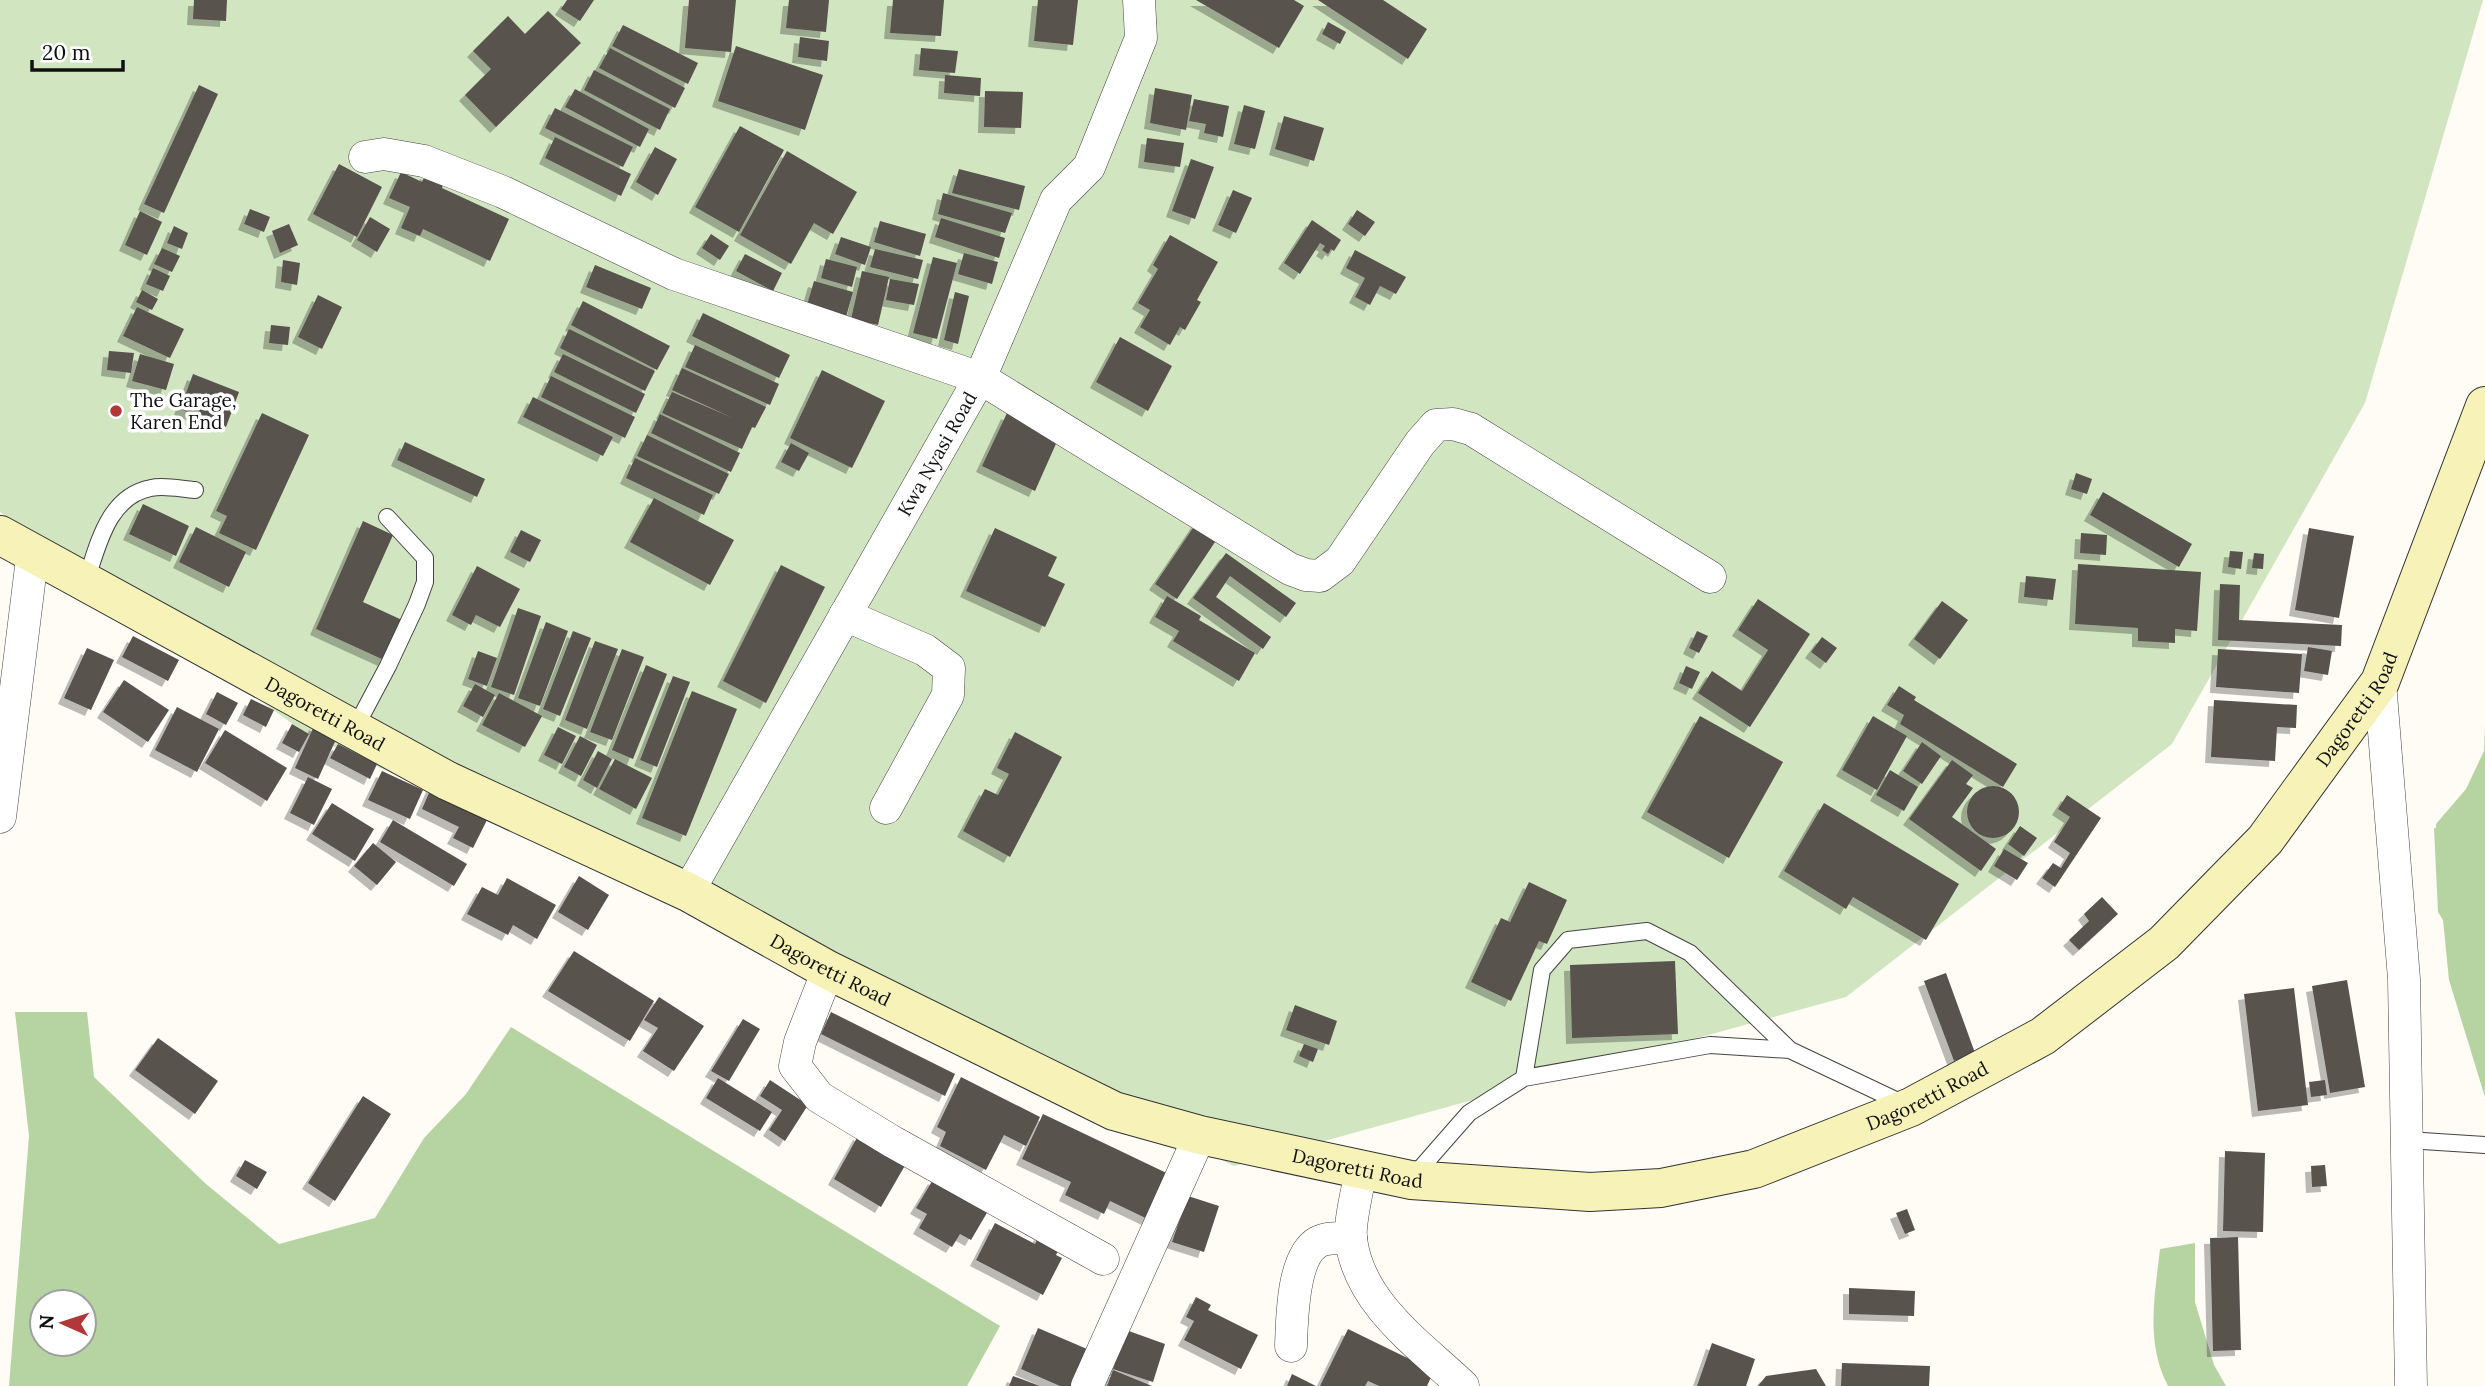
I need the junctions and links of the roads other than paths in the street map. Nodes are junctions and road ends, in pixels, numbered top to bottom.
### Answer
1 (1139, 0) edge
2 (365, 157) dead end
3 (980, 378) junction
4 (2485, 406) edge
5 (195, 490) dead end
6 (387, 517) dead end
7 (16, 543) edge
8 (1710, 577) dead end
9 (86, 581) junction
10 (845, 615) junction
11 (2380, 682) junction
12 (354, 730) junction
13 (886, 808) dead end
14 (0, 817) edge
15 (688, 892) junction
16 (828, 970) junction
17 (1790, 1051) junction
18 (1524, 1078) junction
19 (1910, 1107) junction
20 (1200, 1135) junction
21 (2407, 1140) junction
22 (2485, 1145) edge
23 (1361, 1170) junction
24 (1411, 1180) junction
25 (1351, 1238) junction
26 (1103, 1259) dead end
27 (1291, 1346) dead end
28 (1087, 1386) edge
29 (1463, 1386) edge
30 (2412, 1386) edge

1 - 3 street, Kwa Nyasi Road
2 - 3 street
3 - 8 street
3 - 10 street, Kwa Nyasi Road
4 - 11 main road, Dagoretti Road
5 - 9 lane
6 - 12 lane
7 - 9 main road, Dagoretti Road
7 - 14 street
9 - 12 main road, Dagoretti Road
10 - 13 street
10 - 15 street, Kwa Nyasi Road
11 - 19 main road, Dagoretti Road
11 - 21 street
12 - 15 main road, Dagoretti Road
15 - 16 main road, Dagoretti Road
16 - 20 main road, Dagoretti Road
16 - 26 street
17 - 18 lane
17 - 18 lane
17 - 19 lane
18 - 24 lane
19 - 24 main road, Dagoretti Road
20 - 23 main road, Dagoretti Road
20 - 28 street
21 - 22 lane
21 - 30 street
23 - 24 main road, Dagoretti Road
23 - 25 street
25 - 27 street
25 - 29 street

